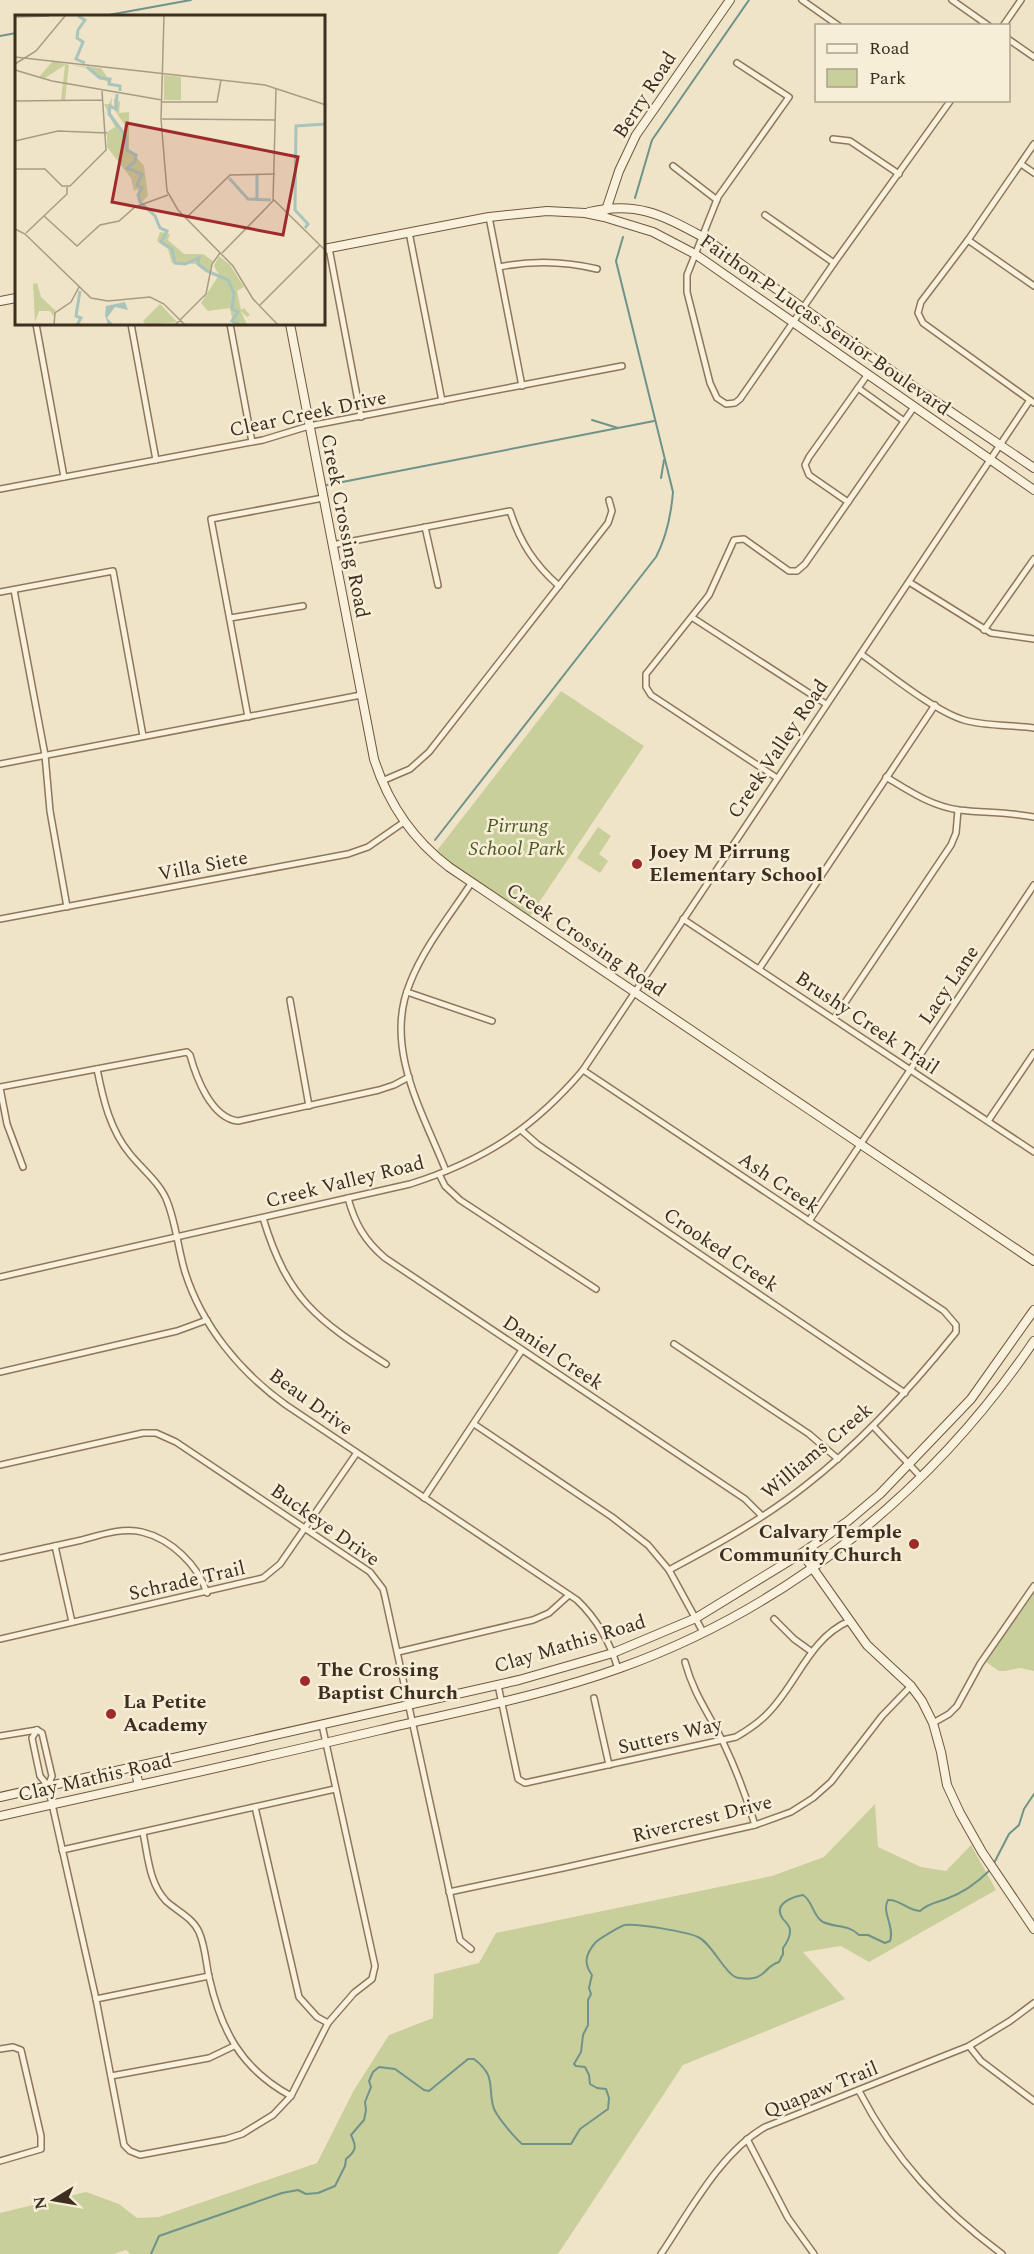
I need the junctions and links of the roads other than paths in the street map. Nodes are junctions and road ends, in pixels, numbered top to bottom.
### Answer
1 (730, 0) edge
2 (802, 0) edge
3 (952, 0) edge
4 (1021, 0) edge
5 (835, 24) edge
6 (986, 24) edge
7 (1004, 24) edge
8 (1010, 40) edge
9 (1034, 57) edge
10 (737, 63) dead end
11 (948, 102) edge
12 (833, 139) dead end
13 (1034, 144) edge
14 (1021, 164) junction
15 (673, 166) dead end
16 (1034, 173) edge
17 (899, 174) junction
18 (717, 200) junction
19 (607, 208) junction
20 (585, 213) junction
21 (765, 215) dead end
22 (489, 217) junction
23 (604, 217) junction
24 (409, 232) junction
25 (703, 237) junction
26 (968, 240) junction
27 (326, 248) edge
28 (695, 254) junction
29 (834, 263) junction
30 (499, 267) junction
31 (597, 269) dead end
32 (1034, 286) edge
33 (15, 297) edge
34 (0, 301) edge
35 (804, 307) junction
36 (794, 322) junction
37 (36, 326) edge
38 (131, 326) edge
39 (230, 326) edge
40 (290, 326) edge
41 (622, 366) dead end
42 (868, 374) junction
43 (522, 386) junction
44 (858, 388) junction
45 (442, 401) junction
46 (1032, 402) edge
47 (914, 407) junction
48 (361, 417) junction
49 (904, 421) junction
50 (309, 426) junction
51 (252, 442) junction
52 (1000, 443) junction
53 (990, 459) junction
54 (156, 460) junction
55 (1034, 468) edge
56 (64, 477) junction
57 (0, 489) edge
58 (1034, 490) edge
59 (323, 498) junction
60 (609, 500) dead end
61 (848, 502) junction
62 (425, 527) junction
63 (332, 545) junction
64 (1034, 559) edge
65 (909, 582) junction
66 (438, 585) dead end
67 (559, 586) junction
68 (14, 590) junction
69 (0, 592) edge
70 (303, 606) dead end
71 (230, 618) junction
72 (693, 618) junction
73 (984, 630) junction
74 (1034, 639) edge
75 (861, 654) junction
76 (361, 695) junction
77 (826, 704) junction
78 (935, 705) junction
79 (248, 717) junction
80 (1034, 728) edge
81 (143, 736) junction
82 (45, 755) junction
83 (0, 764) edge
84 (886, 777) junction
85 (777, 778) junction
86 (382, 782) junction
87 (958, 810) junction
88 (1034, 817) edge
89 (404, 822) junction
90 (472, 882) junction
91 (1034, 885) edge
92 (67, 907) junction
93 (0, 919) edge
94 (683, 919) junction
95 (759, 969) junction
96 (406, 992) junction
97 (633, 992) junction
98 (290, 1000) dead end
99 (834, 1019) junction
100 (492, 1021) dead end
101 (1034, 1053) edge
102 (96, 1070) junction
103 (583, 1070) junction
104 (911, 1070) junction
105 (409, 1077) junction
106 (0, 1087) edge
107 (309, 1106) junction
108 (988, 1121) junction
109 (521, 1130) junction
110 (861, 1144) junction
111 (1034, 1152) edge
112 (23, 1167) dead end
113 (446, 1171) junction
114 (439, 1174) junction
115 (348, 1198) junction
116 (263, 1218) junction
117 (809, 1221) junction
118 (177, 1238) junction
119 (1034, 1261) edge
120 (0, 1278) edge
121 (596, 1289) dead end
122 (1034, 1310) edge
123 (207, 1320) junction
124 (957, 1325) joint
125 (1034, 1341) edge
126 (674, 1344) dead end
127 (522, 1350) junction
128 (386, 1364) dead end
129 (0, 1372) edge
130 (905, 1393) junction
131 (474, 1424) junction
132 (873, 1426) junction
133 (356, 1454) junction
134 (838, 1459) junction
135 (0, 1465) edge
136 (910, 1465) junction
137 (921, 1477) junction
138 (424, 1498) junction
139 (762, 1516) junction
140 (306, 1529) junction
141 (55, 1546) junction
142 (802, 1553) junction
143 (0, 1558) edge
144 (813, 1569) junction
145 (669, 1570) junction
146 (1034, 1586) edge
147 (207, 1593) junction
148 (569, 1595) junction
149 (696, 1618) junction
150 (774, 1619) dead end
151 (849, 1621) junction
152 (72, 1622) junction
153 (703, 1632) junction
154 (0, 1639) edge
155 (398, 1652) junction
156 (812, 1652) junction
157 (613, 1653) junction
158 (685, 1662) dead end
159 (618, 1669) junction
160 (498, 1684) junction
161 (911, 1686) junction
162 (594, 1698) dead end
163 (501, 1702) junction
164 (408, 1706) junction
165 (411, 1723) junction
166 (933, 1723) junction
167 (322, 1725) junction
168 (37, 1730) junction
169 (0, 1736) edge
170 (722, 1740) junction
171 (325, 1743) junction
172 (47, 1755) junction
173 (36, 1758) junction
174 (609, 1765) junction
175 (134, 1766) junction
176 (139, 1785) junction
177 (48, 1786) junction
178 (335, 1789) junction
179 (0, 1797) edge
180 (52, 1804) junction
181 (255, 1807) junction
182 (0, 1816) edge
183 (755, 1825) junction
184 (143, 1833) junction
185 (63, 1850) junction
186 (449, 1892) junction
187 (1034, 1929) edge
188 (471, 1949) dead end
189 (209, 1976) junction
190 (96, 1999) junction
191 (1034, 2003) edge
192 (328, 2023) junction
193 (234, 2046) junction
194 (969, 2046) junction
195 (0, 2049) edge
196 (111, 2076) junction
197 (859, 2091) junction
198 (291, 2096) junction
199 (1034, 2101) edge
200 (747, 2139) junction
201 (0, 2161) edge
202 (662, 2254) edge
203 (814, 2254) edge
204 (1002, 2254) edge

1 - 19 street, Berry Road
2 - 5 street
3 - 6 street
4 - 7 street
8 - 9 street
10 - 18 street
11 - 17 street
12 - 17 street
13 - 14 street
14 - 16 street
14 - 26 street
15 - 18 street
17 - 29 street
18 - 25 street
19 - 20 street, Faithon P Lucas Senior Boulevard
19 - 23 street, Berry Road
19 - 25 street, Faithon P Lucas Senior Boulevard
20 - 22 street, Faithon P Lucas Senior Boulevard
20 - 23 street, Faithon P Lucas Senior Boulevard
21 - 29 street
22 - 24 street, Faithon P Lucas Senior Boulevard
22 - 30 street
23 - 28 street, Faithon P Lucas Senior Boulevard
24 - 27 street, Faithon P Lucas Senior Boulevard
24 - 45 street
25 - 28 street
25 - 35 street, Faithon P Lucas Senior Boulevard
26 - 32 street
26 - 46 street
27 - 48 street
28 - 36 street, Faithon P Lucas Senior Boulevard
28 - 36 street
29 - 35 street
30 - 31 street
30 - 43 street
33 - 34 street
35 - 36 street
35 - 52 street, Faithon P Lucas Senior Boulevard
36 - 42 street, Faithon P Lucas Senior Boulevard
37 - 56 street
38 - 54 street
39 - 51 street
40 - 50 street, Creek Crossing Road
41 - 43 street, Clear Creek Drive
42 - 44 street
42 - 47 street, Faithon P Lucas Senior Boulevard
43 - 45 street, Clear Creek Drive
44 - 49 street
44 - 61 street
45 - 48 street, Clear Creek Drive
46 - 52 street, Creek Valley Road
47 - 49 street
47 - 53 street, Faithon P Lucas Senior Boulevard
48 - 50 street, Clear Creek Drive
49 - 61 street
50 - 51 street, Clear Creek Drive
50 - 59 street, Creek Crossing Road
51 - 54 street, Clear Creek Drive
52 - 53 street, Creek Valley Road
52 - 55 street, Faithon P Lucas Senior Boulevard
53 - 58 street, Faithon P Lucas Senior Boulevard
53 - 65 street, Creek Valley Road
54 - 56 street, Clear Creek Drive
56 - 57 street, Clear Creek Drive
59 - 63 street, Creek Crossing Road
59 - 71 street
60 - 67 street
61 - 72 street
62 - 63 street
62 - 66 street
62 - 67 street
63 - 76 street, Creek Crossing Road
64 - 73 street
65 - 73 street
65 - 75 street, Creek Valley Road
67 - 86 street
68 - 69 street
68 - 81 street
68 - 82 street
70 - 71 street
71 - 79 street
72 - 77 street
72 - 85 street
73 - 74 street
75 - 77 street, Creek Valley Road
75 - 78 street
76 - 79 street
76 - 86 street, Creek Crossing Road
77 - 85 street, Creek Valley Road
78 - 80 street
78 - 84 street
79 - 81 street
81 - 82 street
82 - 83 street
82 - 92 street
84 - 87 street
84 - 95 street
85 - 94 street, Creek Valley Road
86 - 89 street, Creek Crossing Road
87 - 88 street
87 - 99 street
89 - 90 street, Creek Crossing Road
89 - 92 street, Villa Siete
90 - 96 street
90 - 97 street, Creek Crossing Road
91 - 104 street, Lacy Lane
92 - 93 street, Villa Siete
94 - 95 street, Brushy Creek Trail
94 - 97 street, Creek Valley Road
95 - 99 street, Brushy Creek Trail
96 - 100 street
96 - 105 street
97 - 103 street, Creek Valley Road
97 - 110 street, Creek Crossing Road
98 - 107 street
99 - 104 street, Brushy Creek Trail
101 - 108 street
102 - 106 street
102 - 107 street
102 - 118 street, Beau Drive
103 - 109 street, Creek Valley Road
103 - 117 street, Ash Creek
104 - 108 street, Brushy Creek Trail
104 - 110 street, Lacy Lane
105 - 107 street
105 - 113 street
106 - 112 street
108 - 111 street, Brushy Creek Trail
109 - 113 street, Creek Valley Road
109 - 130 street, Crooked Creek
110 - 117 street, Lacy Lane
110 - 119 street, Creek Crossing Road
113 - 114 street, Creek Valley Road
114 - 115 street, Creek Valley Road
114 - 121 street
115 - 116 street, Creek Valley Road
115 - 127 street, Daniel Creek
116 - 118 street, Creek Valley Road
116 - 128 street
117 - 124 street, Ash Creek
118 - 120 street, Creek Valley Road
118 - 123 street, Beau Drive
122 - 136 street, Clay Mathis Road
123 - 129 street
123 - 133 street, Beau Drive
124 - 130 street, Williams Creek
125 - 137 street, Clay Mathis Road
126 - 134 street
127 - 131 street
127 - 139 street, Daniel Creek
130 - 132 street, Williams Creek
131 - 138 street
131 - 145 street
132 - 134 street, Williams Creek
132 - 136 street
133 - 138 street, Beau Drive
133 - 140 street, Schrade Trail
134 - 139 street, Williams Creek
135 - 140 street, Buckeye Drive
136 - 137 street
136 - 142 street, Clay Mathis Road
137 - 144 street, Clay Mathis Road
138 - 148 street, Beau Drive
139 - 145 street, Williams Creek
140 - 147 street, Schrade Trail
140 - 155 street, Buckeye Drive
141 - 143 street
141 - 147 street
141 - 152 street
142 - 144 street
142 - 149 street, Clay Mathis Road
144 - 151 street
144 - 153 street, Clay Mathis Road
145 - 149 street
146 - 166 street
147 - 152 street, Schrade Trail
148 - 155 street
148 - 157 street, Beau Drive
149 - 153 street
149 - 157 street, Clay Mathis Road
150 - 156 street
151 - 156 street, Sutters Way
151 - 161 street
152 - 154 street, Schrade Trail
153 - 159 street, Clay Mathis Road
155 - 164 street, Buckeye Drive
156 - 170 street, Sutters Way
157 - 159 street, Beau Drive
157 - 160 street, Clay Mathis Road
158 - 170 street
159 - 163 street, Clay Mathis Road
160 - 163 street
160 - 164 street, Clay Mathis Road
161 - 166 street
161 - 183 street, Rivercrest Drive
162 - 174 street
163 - 165 street, Clay Mathis Road
163 - 174 street, Sutters Way
164 - 165 street, Buckeye Drive
164 - 167 street, Clay Mathis Road
165 - 171 street, Clay Mathis Road
165 - 186 street, Buckeye Drive
166 - 187 street
167 - 171 street
167 - 175 street, Clay Mathis Road
168 - 169 street
168 - 172 street
168 - 173 street
170 - 174 street, Sutters Way
170 - 183 street
171 - 176 street, Clay Mathis Road
171 - 178 street
172 - 173 street
172 - 177 street
173 - 177 street
175 - 176 street
175 - 177 street, Clay Mathis Road
176 - 180 street, Clay Mathis Road
177 - 179 street, Clay Mathis Road
177 - 180 street
178 - 181 street
178 - 192 street
180 - 182 street, Clay Mathis Road
180 - 185 street
181 - 184 street
181 - 192 street
183 - 186 street, Rivercrest Drive
184 - 185 street
184 - 189 street
185 - 190 street
186 - 188 street, Buckeye Drive
189 - 190 street
189 - 193 street
190 - 196 street
191 - 194 street, Quapaw Trail
192 - 198 street
193 - 196 street
193 - 198 street
194 - 197 street, Quapaw Trail
194 - 199 street
195 - 201 street
196 - 198 street
197 - 200 street, Quapaw Trail
197 - 204 street
200 - 202 street, Quapaw Trail
200 - 203 street

